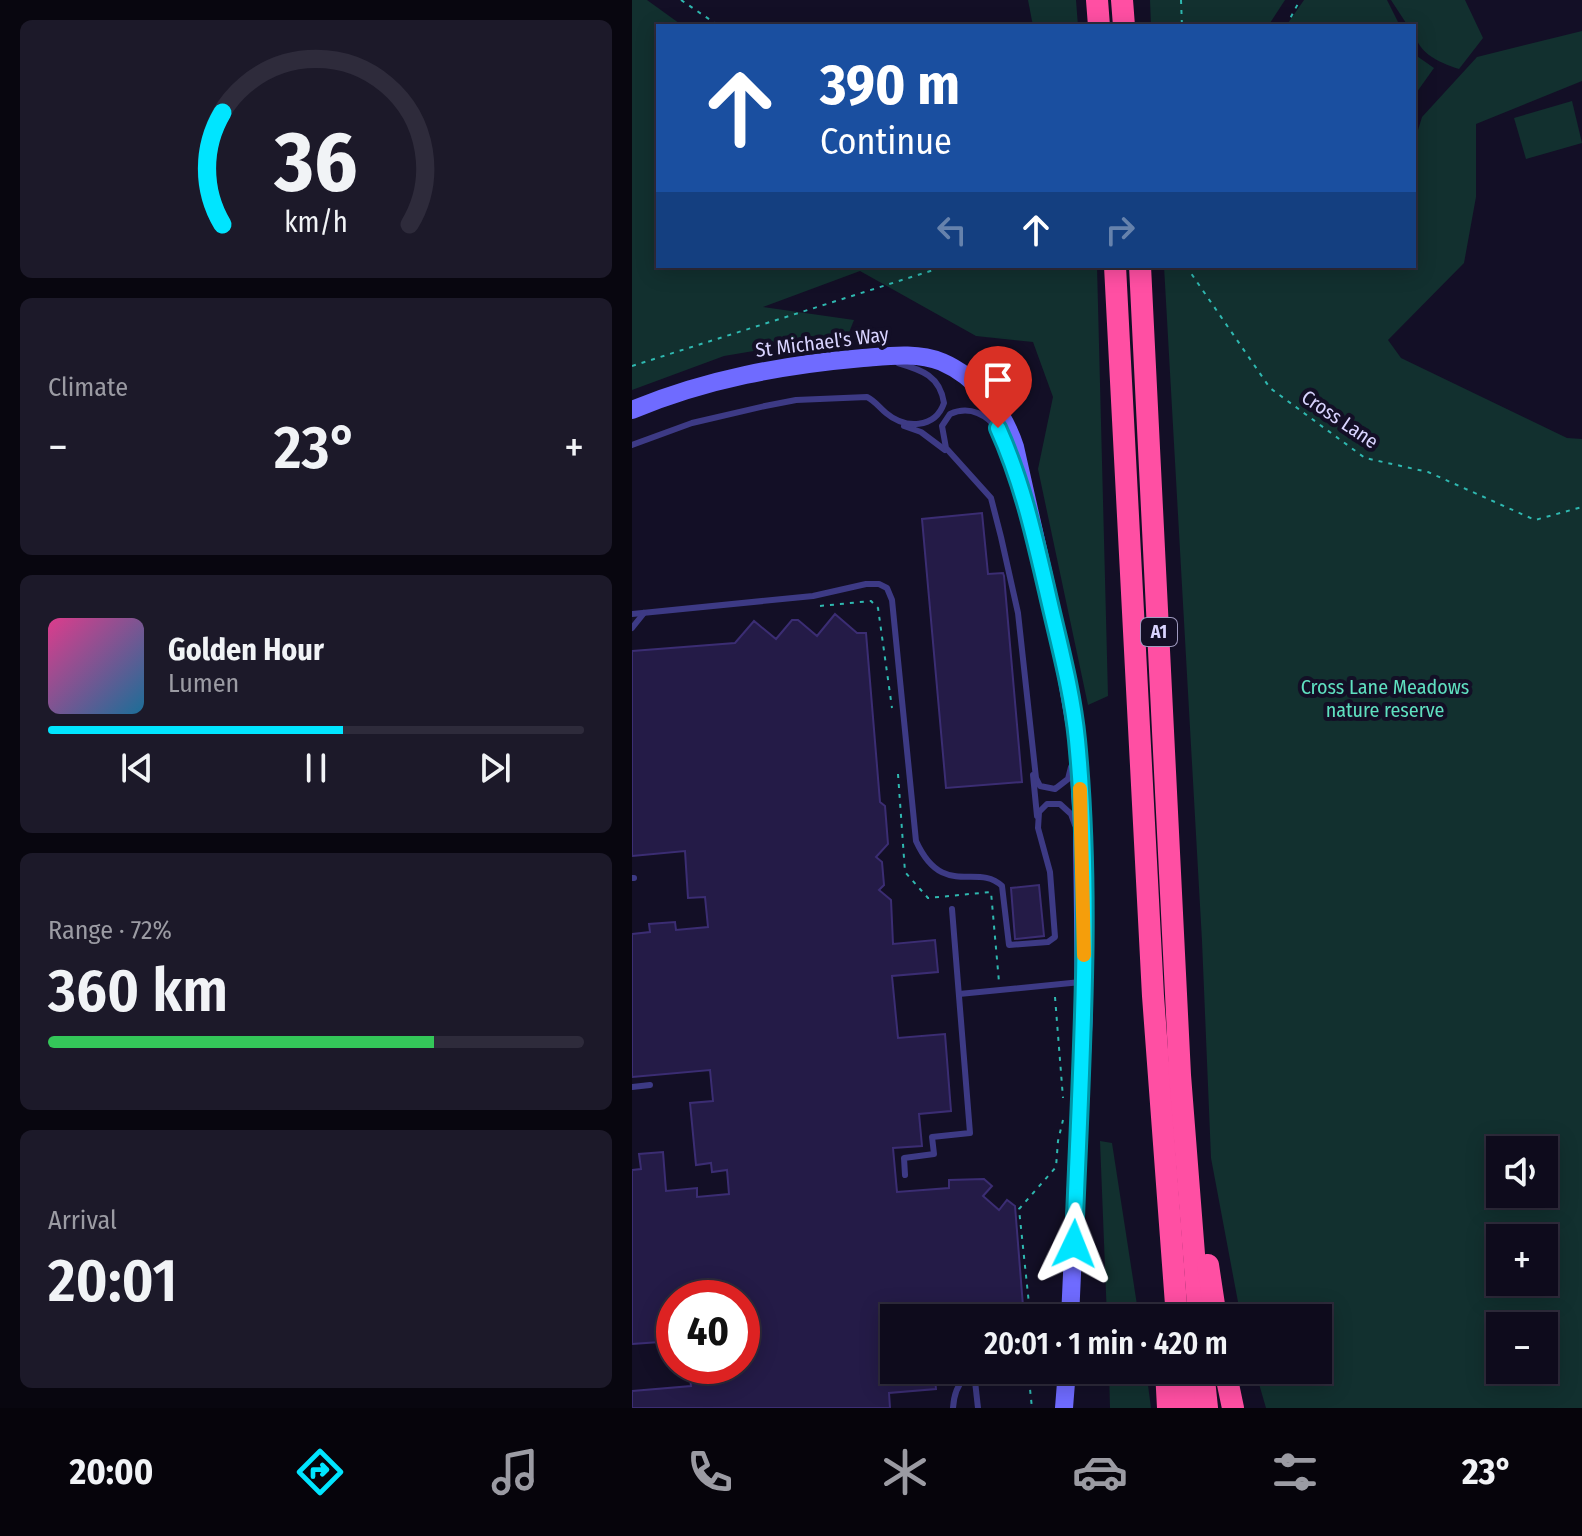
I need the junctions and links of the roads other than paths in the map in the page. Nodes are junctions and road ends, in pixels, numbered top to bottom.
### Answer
1 (1097, 0) edge
2 (1122, 0) edge
3 (1099, 24) edge
4 (1124, 24) edge
5 (1115, 268) edge
6 (1140, 268) edge
7 (880, 357) junction
8 (632, 410) edge
9 (888, 415) junction
10 (632, 445) edge
11 (951, 454) junction
12 (1023, 490) junction
13 (644, 613) junction
14 (632, 614) edge
15 (632, 628) edge
16 (1077, 738) junction
17 (1033, 767) junction
18 (1038, 816) junction
19 (1083, 876) junction
20 (952, 909) dead end
21 (1084, 981) junction
22 (959, 994) junction
23 (1178, 997) junction
24 (1158, 1064) junction
25 (650, 1085) dead end
26 (632, 1087) edge
27 (905, 1175) dead end
28 (1071, 1304) edge
29 (1163, 1304) edge
30 (1176, 1304) edge
31 (1198, 1304) edge
32 (1214, 1304) edge
33 (961, 1384) edge
34 (975, 1384) edge
35 (1066, 1384) edge
36 (1167, 1384) edge
37 (1184, 1384) edge
38 (1204, 1384) edge
39 (1228, 1384) edge
40 (953, 1408) edge
41 (978, 1408) edge
42 (1064, 1408) edge
43 (1168, 1408) edge
44 (1187, 1408) edge
45 (1207, 1408) edge
46 (1233, 1408) edge

1 - 3 highway
2 - 4 highway
5 - 24 highway, A1
6 - 23 highway, A1
7 - 8 street, St Michael's Way
7 - 9 lane
7 - 12 street, St Michael's Way
9 - 10 lane
9 - 11 lane
11 - 12 lane
11 - 17 lane
12 - 16 street, St Michael's Way
13 - 14 lane
13 - 15 lane
13 - 18 lane
16 - 17 lane
16 - 19 street, St Michael's Way
17 - 18 lane
18 - 19 lane
19 - 21 street, St Michael's Way
20 - 22 lane
21 - 22 lane
21 - 28 street, St Michael's Way
22 - 27 lane
23 - 31 highway, A1
23 - 32 highway
24 - 29 highway
24 - 30 highway, A1
25 - 26 lane
33 - 40 lane
34 - 41 lane
35 - 42 street
36 - 43 highway
37 - 44 highway
38 - 45 highway
39 - 46 highway

